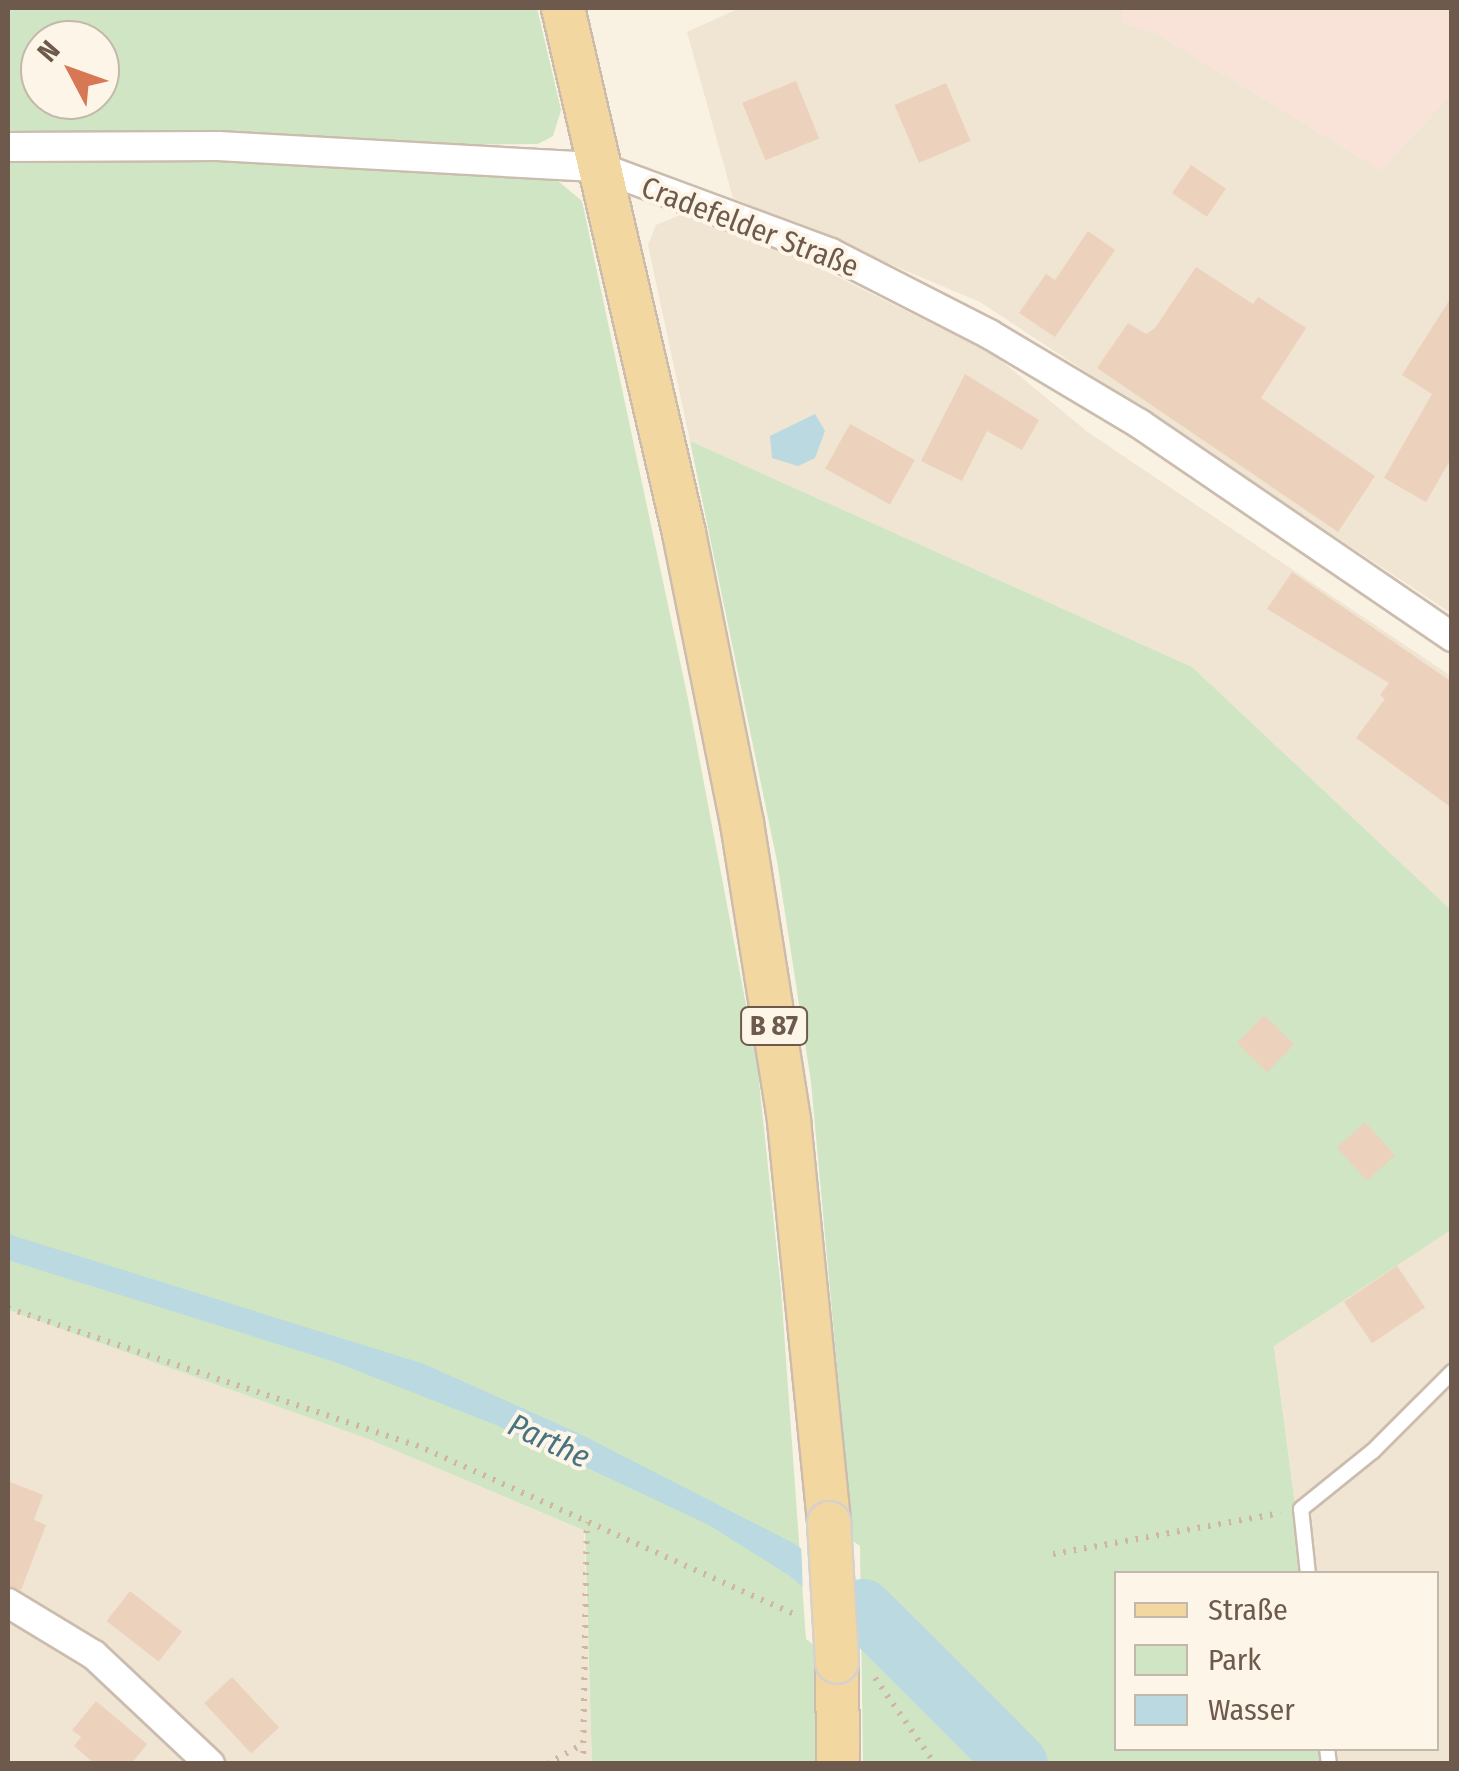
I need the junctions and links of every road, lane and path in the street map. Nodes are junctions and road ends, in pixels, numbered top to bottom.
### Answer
1 (563, 8) edge
2 (8, 147) edge
3 (598, 167) junction
4 (1452, 637) edge
5 (8, 1308) edge
6 (1452, 1372) edge
7 (1301, 1509) junction
8 (587, 1522) junction
9 (1053, 1554) dead end
10 (1308, 1571) edge
11 (8, 1603) edge
12 (805, 1618) dead end
13 (851, 1663) junction
14 (582, 1744) junction
15 (210, 1764) edge
16 (547, 1764) edge
17 (582, 1764) edge
18 (838, 1764) edge
19 (935, 1764) edge

1 - 3 main road, B 87
2 - 3 street, Cradefelder Straße
3 - 4 street, Cradefelder Straße
3 - 13 main road, B 87, bridge
5 - 8 path
6 - 7 lane
7 - 9 path
7 - 10 lane
8 - 12 path
8 - 14 path
11 - 15 street
13 - 18 main road, B 87
13 - 19 path
14 - 16 path
14 - 17 path

